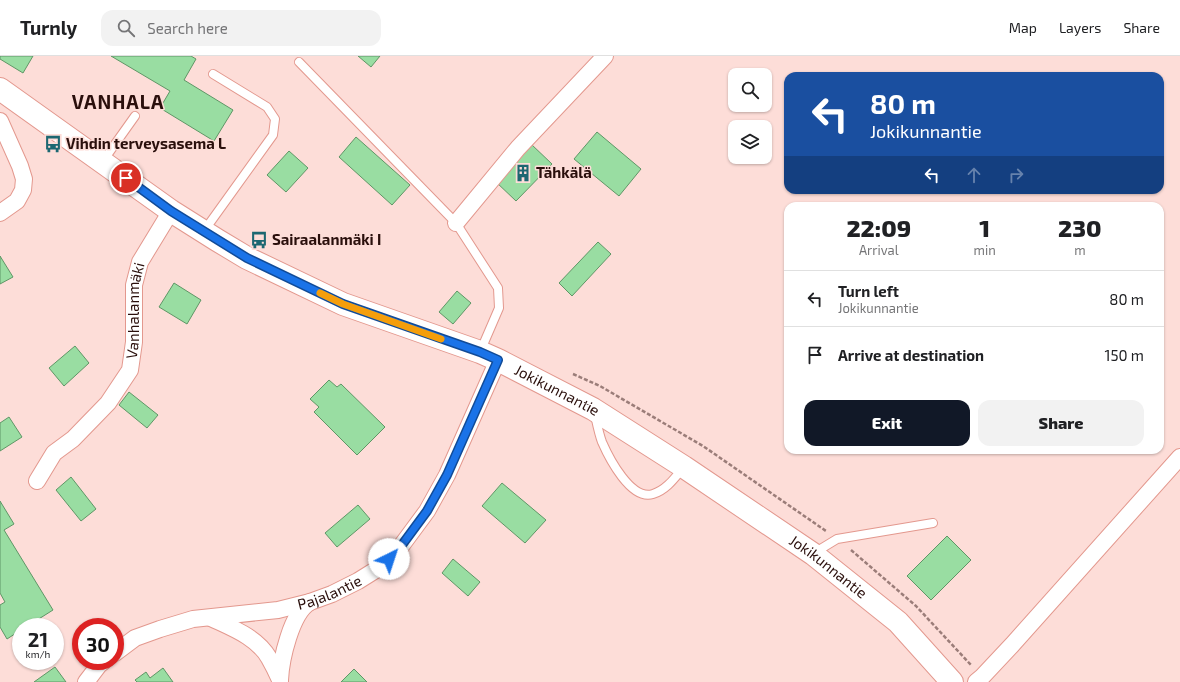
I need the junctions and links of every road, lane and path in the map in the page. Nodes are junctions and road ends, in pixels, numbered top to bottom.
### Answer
1 (605, 56) edge
2 (299, 62) dead end
3 (213, 74) dead end
4 (0, 88) edge
5 (136, 116) dead end
6 (0, 121) edge
7 (103, 162) junction
8 (171, 211) junction
9 (0, 213) edge
10 (456, 223) junction
11 (204, 232) junction
12 (489, 356) junction
13 (594, 409) junction
14 (1180, 457) edge
15 (684, 467) junction
16 (36, 481) dead end
17 (933, 523) dead end
18 (813, 554) junction
19 (310, 602) junction
20 (211, 618) junction
21 (124, 646) edge
22 (95, 670) edge
23 (281, 681) edge
24 (86, 682) edge
25 (952, 682) edge
26 (976, 682) edge

1 - 10 street
2 - 10 lane
3 - 11 lane
4 - 7 street, Jokikunnantie
5 - 7 lane
6 - 9 street
7 - 8 street, Jokikunnantie
8 - 11 street, Jokikunnantie
8 - 16 street, Vanhalanmäki
10 - 12 lane
11 - 12 street, Jokikunnantie
12 - 13 street, Jokikunnantie
12 - 19 street, Pajalantie
13 - 15 street, Jokikunnantie
13 - 15 lane
14 - 26 street
15 - 18 street, Jokikunnantie
17 - 18 lane
18 - 25 street, Jokikunnantie
19 - 20 street, Pajalantie
19 - 23 street
20 - 21 street, Pajalantie
20 - 23 street
22 - 24 street

